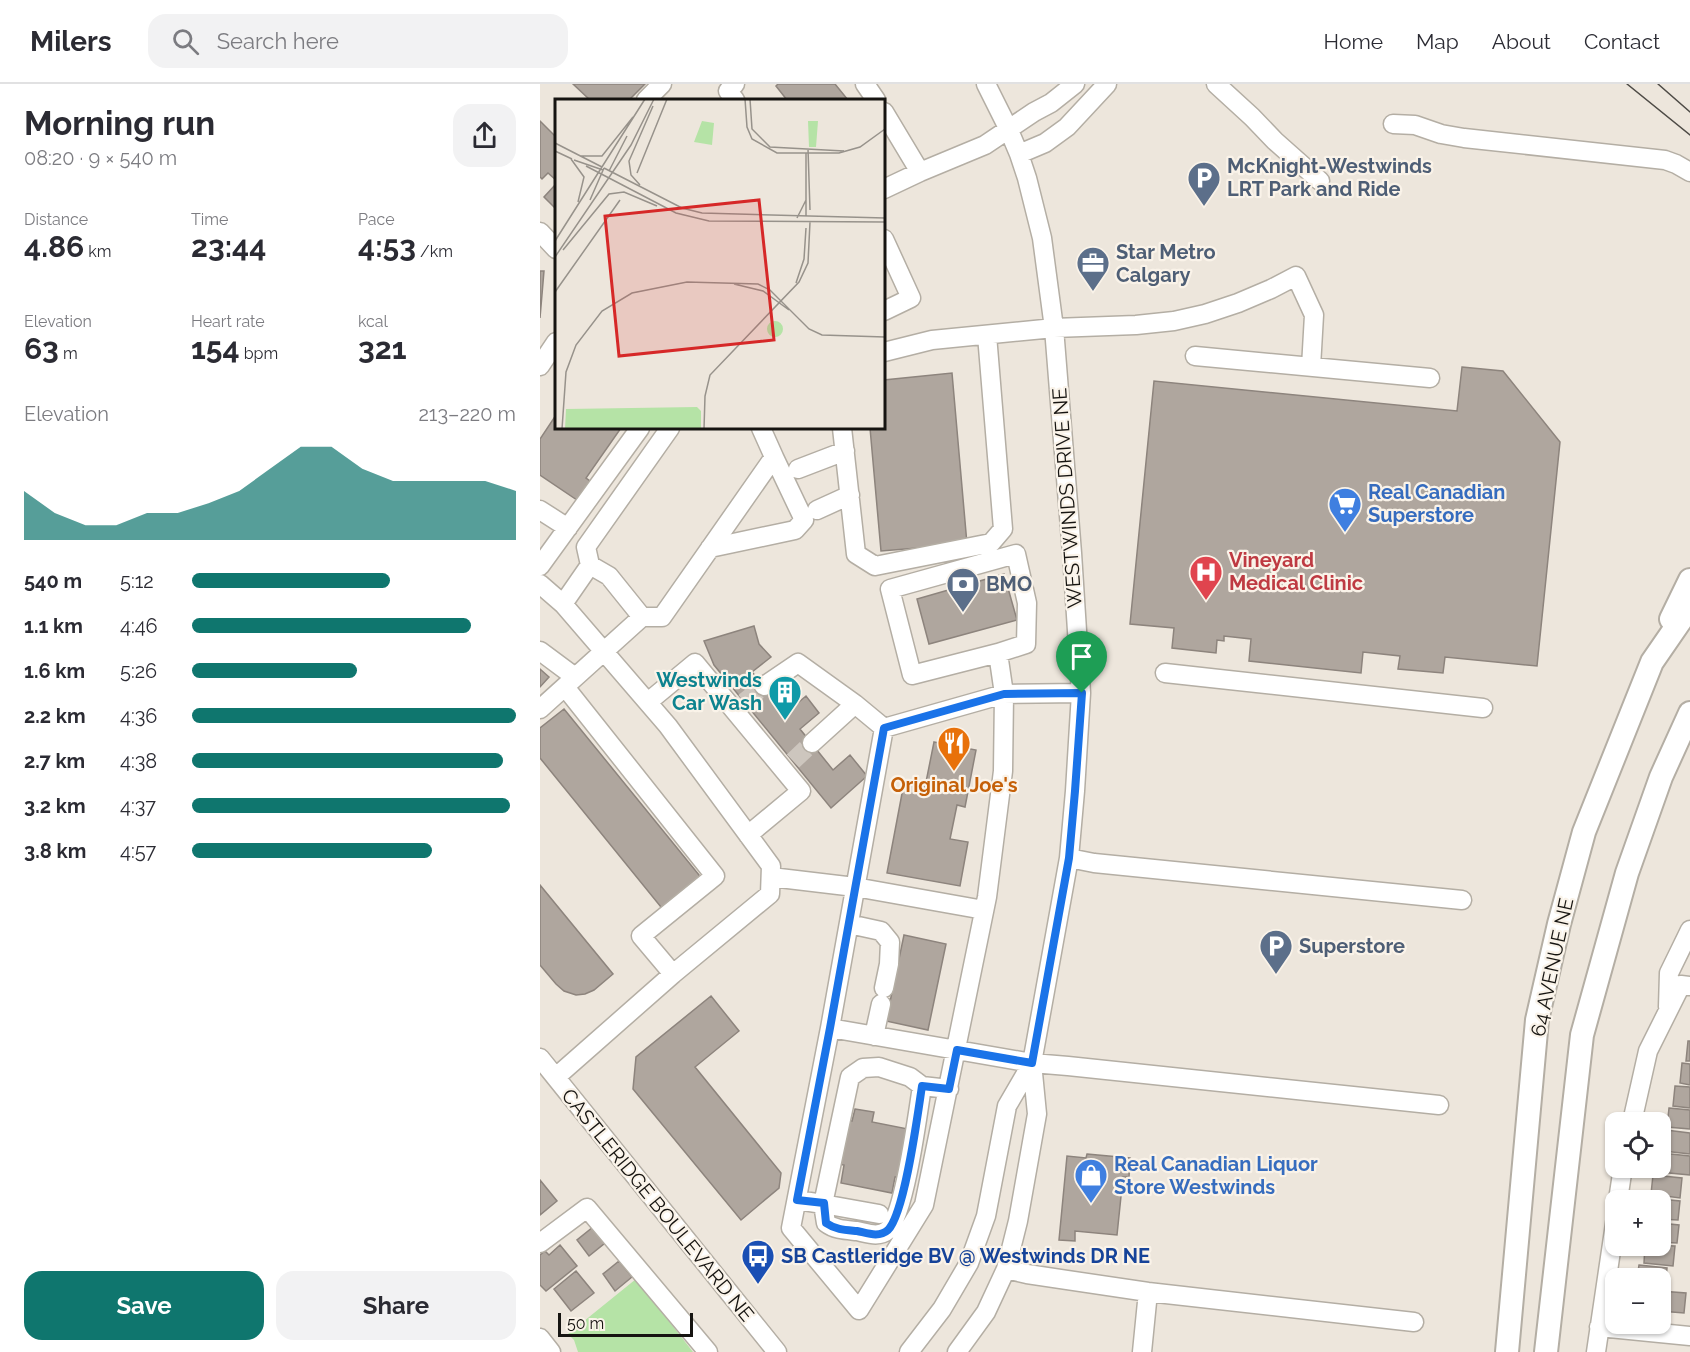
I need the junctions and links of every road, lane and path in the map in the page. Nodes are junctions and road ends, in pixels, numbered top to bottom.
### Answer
1 (662, 84) edge
2 (735, 84) edge
3 (865, 84) edge
4 (986, 84) edge
5 (1075, 84) edge
6 (1107, 84) edge
7 (1216, 84) edge
8 (647, 99) edge
9 (734, 99) edge
10 (875, 99) edge
11 (885, 114) edge
12 (1393, 124) dead end
13 (1008, 128) junction
14 (1019, 154) junction
15 (920, 172) junction
16 (1690, 172) edge
17 (1320, 181) dead end
18 (885, 189) edge
19 (540, 232) edge
20 (885, 241) edge
21 (555, 248) edge
22 (885, 311) edge
23 (1054, 328) junction
24 (987, 334) junction
25 (555, 344) edge
26 (885, 352) edge
27 (1195, 356) dead end
28 (540, 366) edge
29 (1311, 367) junction
30 (1430, 378) dead end
31 (639, 429) edge
32 (669, 429) edge
33 (761, 429) edge
34 (842, 429) edge
35 (845, 451) junction
36 (774, 456) junction
37 (798, 469) dead end
38 (850, 495) junction
39 (540, 510) edge
40 (817, 510) dead end
41 (568, 528) junction
42 (710, 548) junction
43 (590, 565) junction
44 (540, 566) edge
45 (1690, 580) edge
46 (540, 584) edge
47 (563, 604) junction
48 (1690, 607) edge
49 (642, 617) junction
50 (540, 651) edge
51 (604, 651) junction
52 (998, 653) junction
53 (1652, 662) junction
54 (1165, 673) dead end
55 (570, 682) junction
56 (764, 686) tunnel mouth
57 (1082, 693) junction
58 (1004, 694) junction
59 (648, 702) junction
60 (855, 705) junction
61 (1483, 708) dead end
62 (540, 710) edge
63 (1689, 713) edge
64 (884, 728) junction
65 (812, 743) tunnel mouth
66 (748, 835) junction
67 (1069, 858) junction
68 (771, 877) junction
69 (855, 887) junction
70 (1462, 900) dead end
71 (984, 910) junction
72 (849, 924) junction
73 (1690, 930) edge
74 (673, 974) junction
75 (1690, 986) edge
76 (1668, 1011) junction
77 (830, 1028) junction
78 (874, 1036) junction
79 (957, 1050) junction
80 (540, 1058) edge
81 (1032, 1063) junction
82 (556, 1077) junction
83 (922, 1086) junction
84 (949, 1089) junction
85 (1438, 1105) dead end
86 (1634, 1112) edge
87 (797, 1200) junction
88 (824, 1203) junction
89 (879, 1214) dead end
90 (540, 1243) edge
91 (1610, 1256) edge
92 (1006, 1269) junction
93 (1149, 1292) junction
94 (1414, 1322) dead end
95 (1599, 1327) junction
96 (1690, 1336) edge
97 (540, 1338) edge
98 (551, 1352) edge
99 (708, 1352) edge
100 (777, 1352) edge
101 (909, 1352) edge
102 (957, 1352) edge
103 (1142, 1352) edge
104 (1507, 1352) edge
105 (1546, 1352) edge
106 (1596, 1352) edge

1 - 8 street
2 - 9 street
3 - 10 street
4 - 13 street, WESTWINDS DRIVE NE
5 - 13 street
6 - 14 street
7 - 17 street
11 - 15 street
12 - 16 street
13 - 14 street, WESTWINDS DRIVE NE
13 - 15 street
14 - 23 street, WESTWINDS DRIVE NE
15 - 18 street
19 - 21 street
20 - 22 street
23 - 24 street
23 - 29 street
23 - 57 street, WESTWINDS DRIVE NE
24 - 26 street
24 - 38 street
25 - 28 street
27 - 29 street
29 - 30 street
31 - 41 street
32 - 43 street
33 - 36 street
34 - 35 street
35 - 37 street
35 - 38 street
36 - 42 street
36 - 42 street
38 - 40 street
39 - 41 street
41 - 44 street
42 - 49 street
43 - 47 street
43 - 49 street
45 - 53 main road
46 - 47 street
47 - 51 street
48 - 53 main road, 64 AVENUE NE
49 - 51 street
50 - 55 street
51 - 55 street
51 - 59 street
52 - 52 street
52 - 58 street
53 - 104 main road, 64 AVENUE NE
54 - 61 street
55 - 62 street
55 - 74 street
56 - 60 street
57 - 58 street
57 - 67 street, WESTWINDS DRIVE NE
58 - 64 street
58 - 71 street
59 - 66 street
59 - 66 street
60 - 64 street
60 - 65 street
63 - 105 main road
64 - 69 street
66 - 68 street
67 - 70 street
67 - 81 street, WESTWINDS DRIVE NE
68 - 69 street
68 - 74 street
69 - 71 street
69 - 72 street
71 - 79 street
72 - 77 street
72 - 78 street
73 - 76 street
74 - 82 street
75 - 76 street
76 - 86 street
77 - 78 street
77 - 87 street
78 - 79 street
79 - 81 street
79 - 84 street
80 - 82 street, CASTLERIDGE BOULEVARD NE
81 - 85 street
81 - 92 street, WESTWINDS DRIVE NE
81 - 101 street, WESTWINDS DRIVE NE
82 - 100 street, CASTLERIDGE BOULEVARD NE
83 - 84 street
83 - 88 street
83 - 88 street
84 - 87 street
87 - 88 street
88 - 89 street
90 - 99 street
91 - 95 street
92 - 93 street
92 - 102 street, WESTWINDS DRIVE NE
93 - 94 street
93 - 103 street
95 - 96 street
95 - 106 street
97 - 98 street

